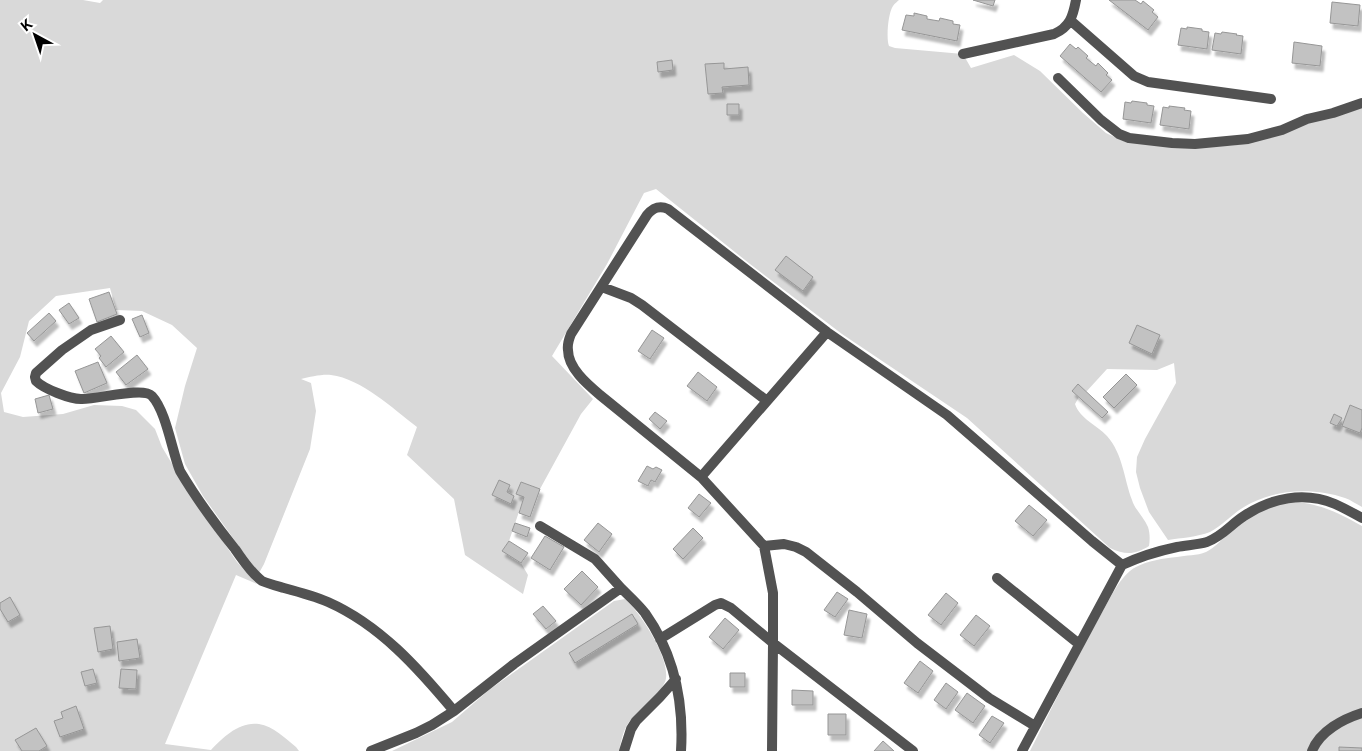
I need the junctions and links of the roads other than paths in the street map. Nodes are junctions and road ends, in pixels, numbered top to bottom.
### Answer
1 (1076, 0) edge
2 (1070, 20) junction
3 (962, 54) dead end
4 (1058, 78) dead end
5 (1271, 98) dead end
6 (1362, 103) edge
7 (602, 287) junction
8 (120, 320) dead end
9 (827, 332) junction
10 (767, 400) junction
11 (700, 477) junction
12 (1362, 518) edge
13 (540, 526) dead end
14 (764, 546) junction
15 (1122, 564) junction
16 (997, 578) dead end
17 (621, 588) junction
18 (660, 639) junction
19 (773, 643) junction
20 (1079, 644) junction
21 (676, 679) junction
22 (454, 711) junction
23 (1362, 713) edge
24 (1035, 726) junction
25 (371, 751) edge
26 (624, 751) edge
27 (681, 751) edge
28 (772, 751) edge
29 (913, 751) edge
30 (1022, 751) edge
31 (1312, 751) edge

1 - 2 street
2 - 3 street
2 - 5 street
4 - 6 street
7 - 9 street
7 - 10 street
7 - 11 street
8 - 22 street
9 - 10 street
9 - 15 street
10 - 11 street
11 - 14 street
12 - 15 street
13 - 17 street
14 - 19 street
14 - 24 street
15 - 20 street
16 - 20 street
17 - 18 street
17 - 22 street
18 - 19 street
18 - 21 street
19 - 28 street
19 - 29 street
20 - 24 street
21 - 26 street
21 - 27 street
22 - 25 street
23 - 31 street
24 - 30 street

